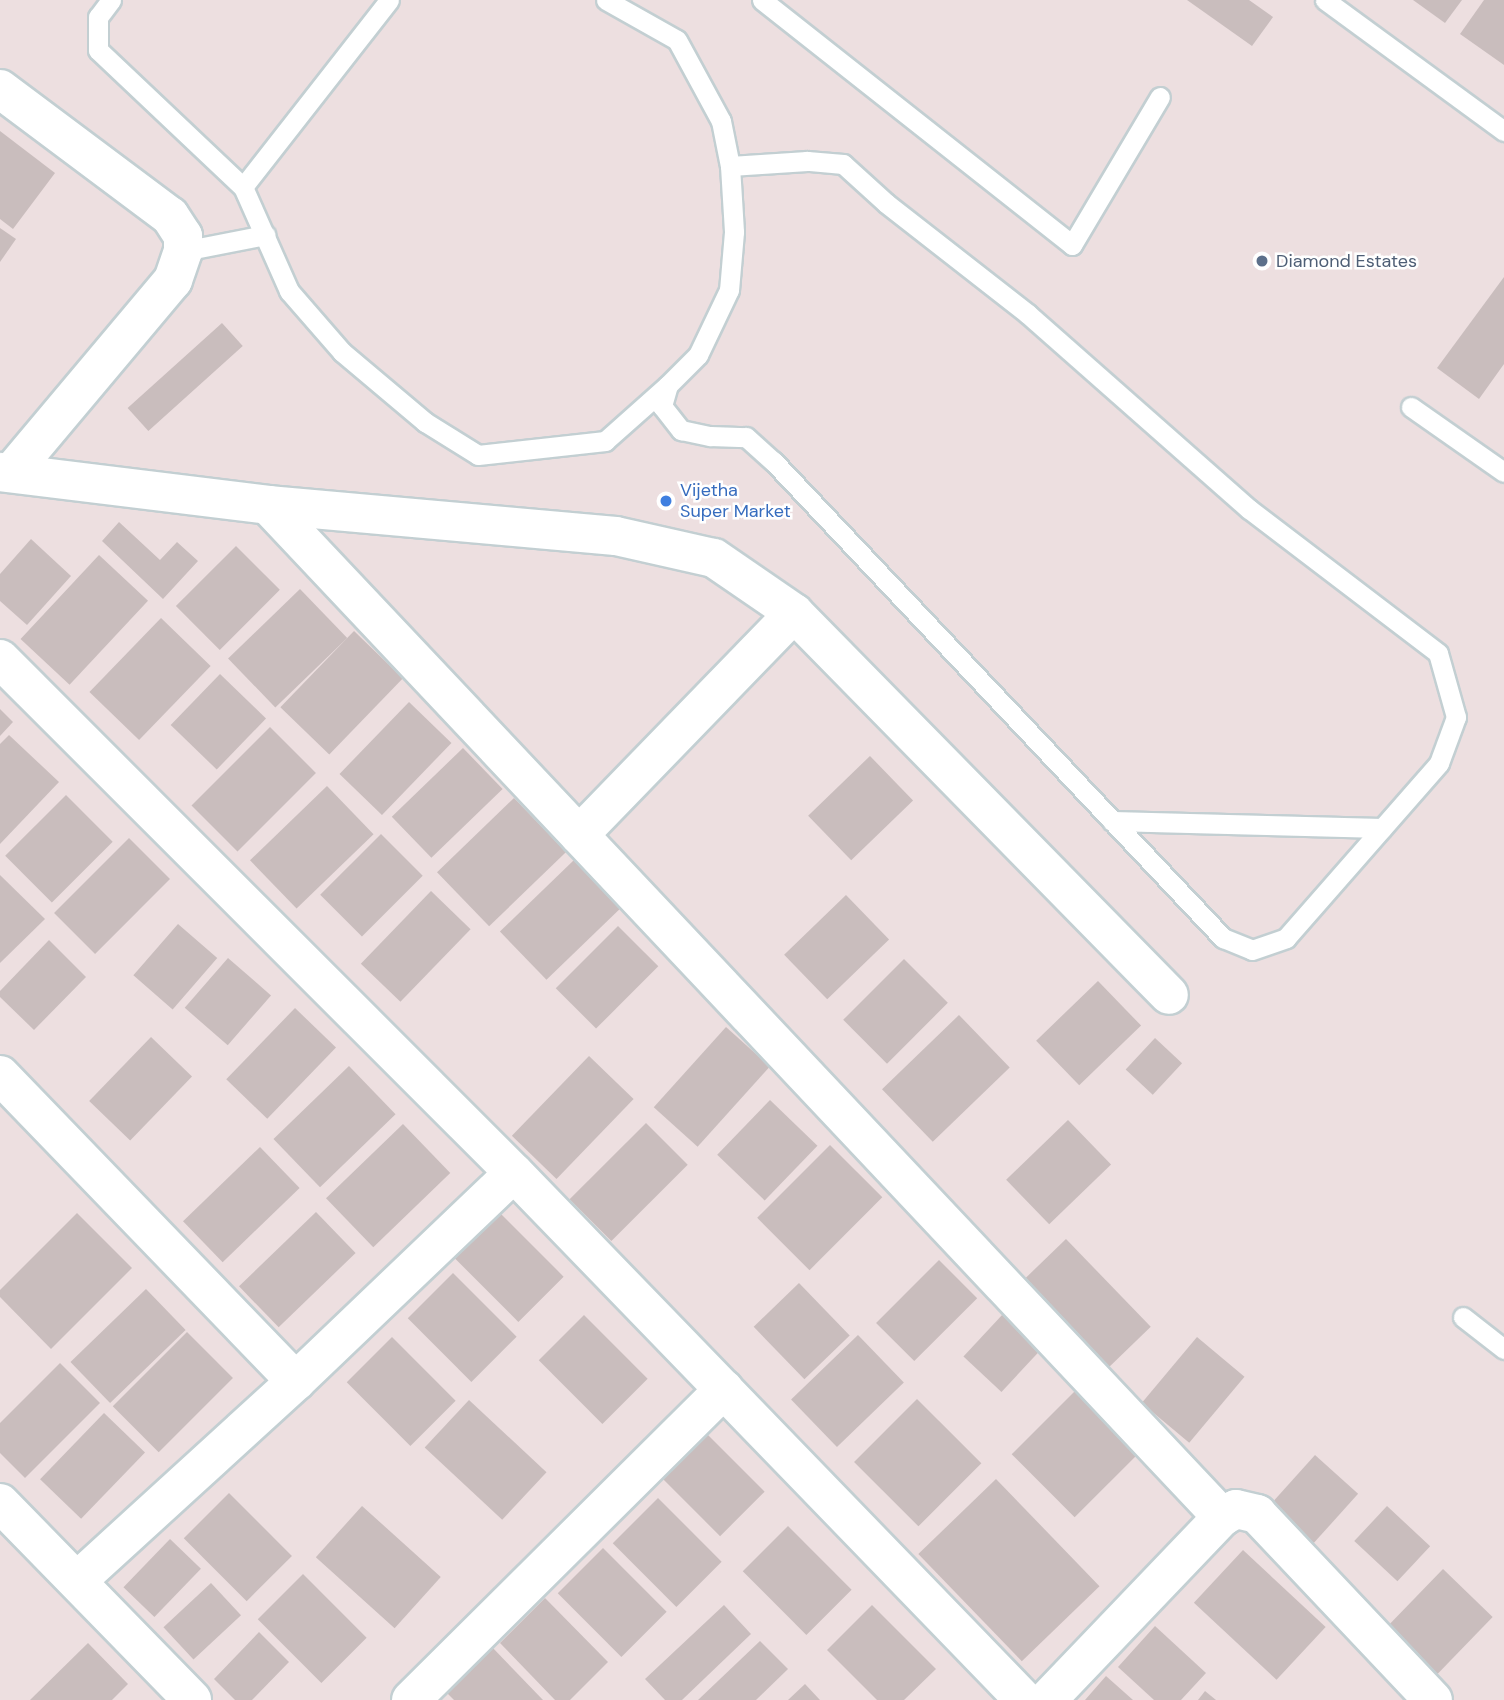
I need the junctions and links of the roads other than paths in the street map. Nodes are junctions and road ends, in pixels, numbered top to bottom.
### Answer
1 (111, 0) edge
2 (389, 0) edge
3 (606, 0) edge
4 (1325, 0) edge
5 (769, 2) edge
6 (0, 89) edge
7 (1160, 97) dead end
8 (1504, 131) edge
9 (730, 166) junction
10 (243, 187) junction
11 (265, 235) junction
12 (183, 251) junction
13 (668, 385) junction
14 (1411, 407) dead end
15 (6, 472) edge
16 (1504, 472) edge
17 (268, 505) junction
18 (794, 613) junction
19 (0, 659) edge
20 (1112, 821) junction
21 (1382, 828) junction
22 (579, 835) junction
23 (1169, 995) dead end
24 (0, 1075) edge
25 (514, 1173) junction
26 (1463, 1317) dead end
27 (1504, 1349) edge
28 (296, 1381) junction
29 (724, 1389) junction
30 (0, 1503) edge
31 (1222, 1517) junction
32 (77, 1581) junction
33 (192, 1700) edge
34 (411, 1700) edge
35 (1024, 1700) edge
36 (1048, 1700) edge
37 (1433, 1700) edge

1 - 10 lane
2 - 10 lane
3 - 9 lane
4 - 8 lane
5 - 7 lane
6 - 12 street
9 - 13 lane
9 - 21 lane
10 - 11 lane
11 - 12 lane
11 - 13 lane
12 - 15 street
13 - 20 lane
14 - 16 lane
15 - 17 street
17 - 18 street
17 - 22 street
18 - 22 street
18 - 23 street
19 - 25 street
20 - 21 lane
20 - 21 lane
22 - 31 street
24 - 28 street
25 - 28 street
25 - 29 street
26 - 27 lane
28 - 32 street
29 - 34 street
29 - 35 street
30 - 32 street
31 - 36 street
31 - 37 street
32 - 33 street

